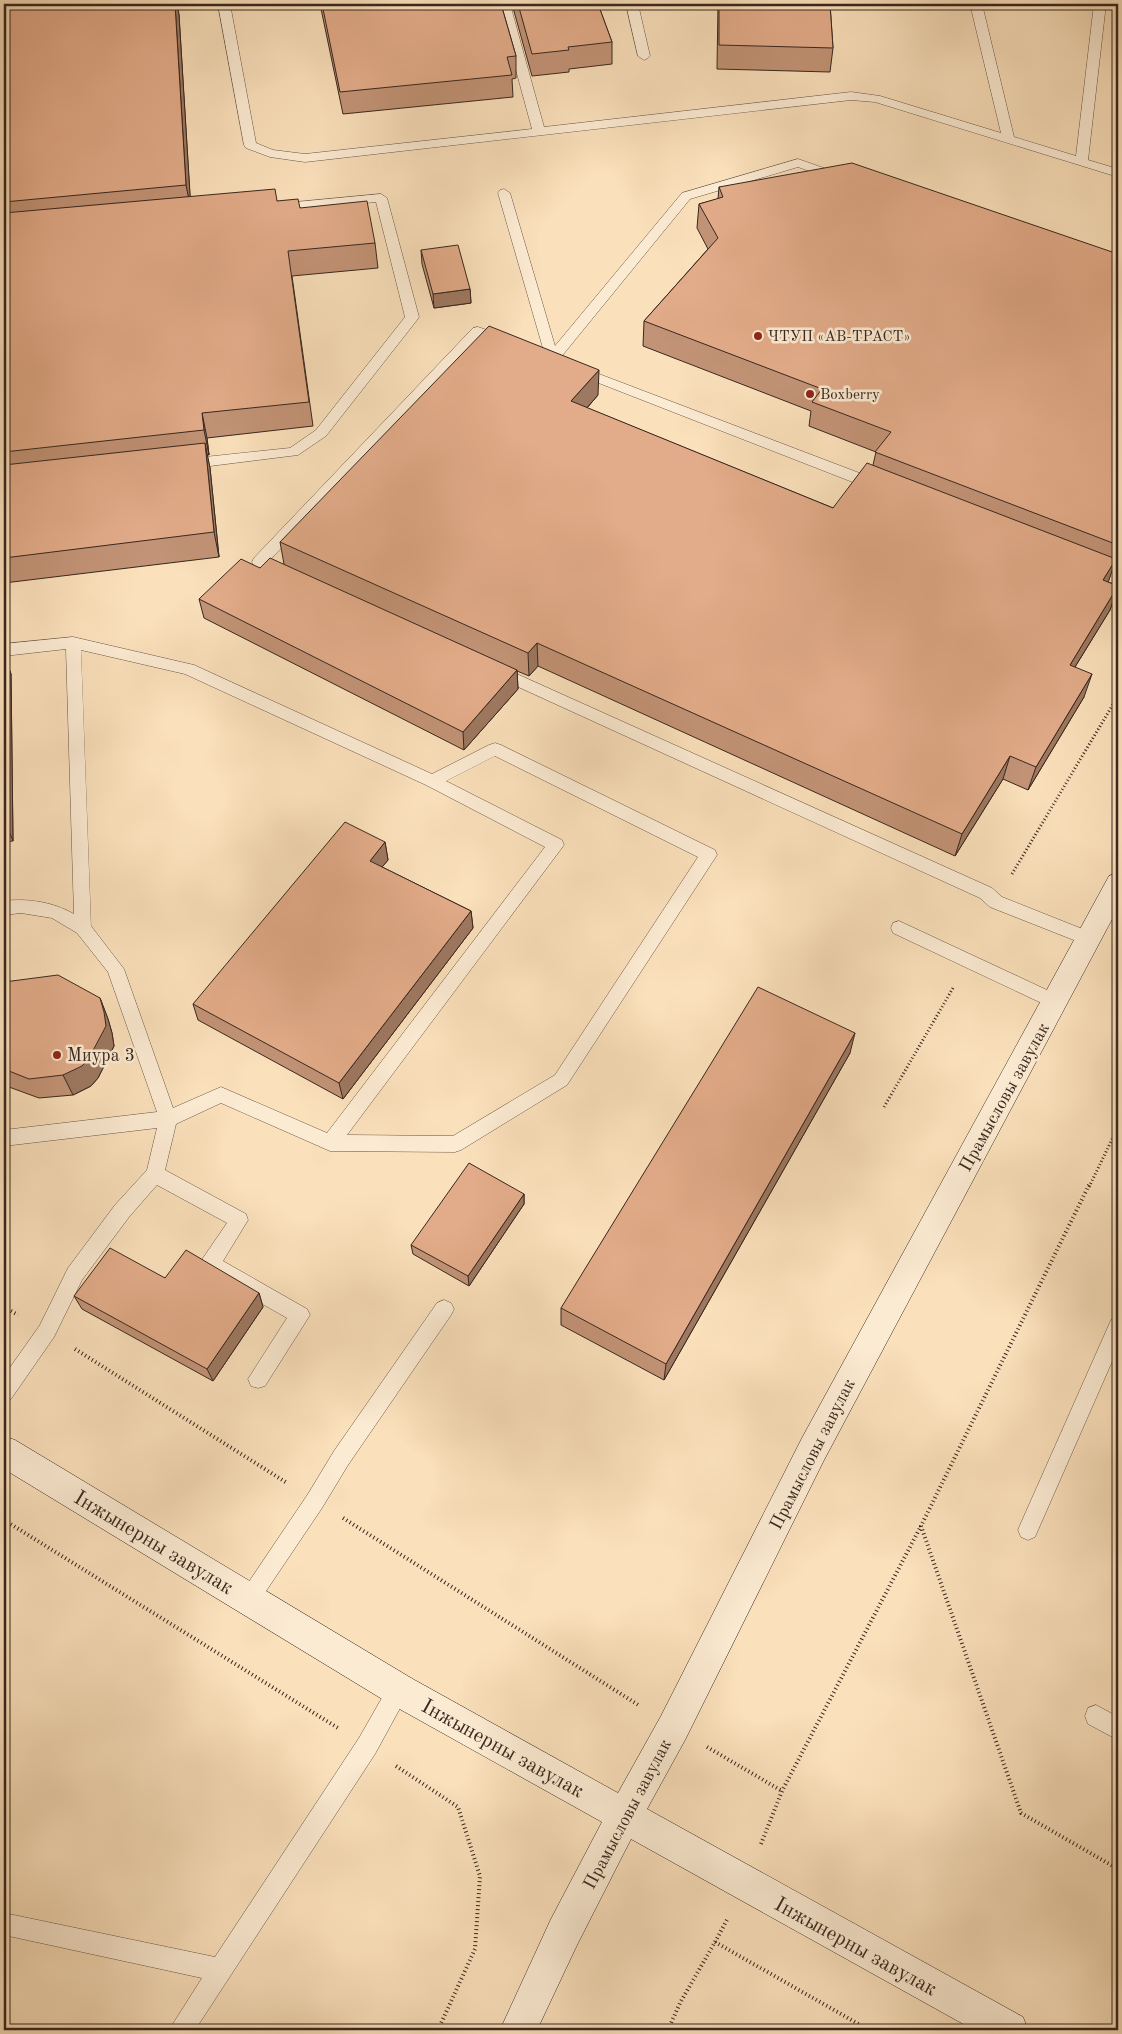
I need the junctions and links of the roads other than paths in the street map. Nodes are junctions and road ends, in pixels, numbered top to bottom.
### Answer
1 (224, 4) edge
2 (504, 4) edge
3 (632, 4) edge
4 (976, 4) edge
5 (1100, 4) edge
6 (644, 56) dead end
7 (539, 131) junction
8 (1009, 140) junction
9 (1082, 162) junction
10 (1118, 173) edge
11 (845, 180) edge
12 (504, 192) dead end
13 (262, 209) edge
14 (515, 345) edge
15 (533, 352) edge
16 (552, 359) junction
17 (177, 464) edge
18 (895, 493) edge
19 (1072, 562) edge
20 (295, 579) edge
21 (1118, 580) edge
22 (73, 643) junction
23 (4, 650) edge
24 (486, 666) edge
25 (432, 781) junction
26 (1118, 884) edge
27 (4, 908) edge
28 (83, 928) junction
29 (899, 928) dead end
30 (1089, 938) junction
31 (1056, 1002) junction
32 (168, 1119) junction
33 (4, 1138) edge
34 (330, 1143) junction
35 (155, 1174) junction
36 (444, 1309) dead end
37 (1118, 1326) edge
38 (258, 1379) dead end
39 (4, 1392) edge
40 (4, 1451) edge
41 (1028, 1530) dead end
42 (250, 1599) junction
43 (398, 1690) junction
44 (1096, 1716) dead end
45 (1118, 1729) edge
46 (624, 1816) junction
47 (4, 1924) edge
48 (220, 1970) junction
49 (181, 2030) edge
50 (518, 2030) edge
51 (1010, 2030) edge

1 - 7 lane
2 - 7 lane
3 - 6 lane
4 - 8 lane
5 - 9 lane
7 - 8 lane
8 - 9 lane
9 - 10 lane
11 - 16 lane
12 - 16 lane
13 - 17 lane
14 - 20 lane
15 - 16 lane
16 - 18 lane
19 - 21 lane
22 - 23 lane
22 - 25 lane
22 - 28 lane
24 - 30 lane
25 - 34 lane
25 - 34 lane
26 - 30 street, Прамысловы завулак
27 - 28 lane
28 - 32 lane
29 - 31 lane
30 - 31 street, Прамысловы завулак
31 - 46 street, Прамысловы завулак
32 - 33 lane
32 - 34 lane
32 - 35 lane
35 - 38 lane
35 - 39 lane
36 - 42 lane
37 - 41 lane
40 - 42 street, Інжынерны завулак
42 - 43 street, Інжынерны завулак
43 - 46 street, Інжынерны завулак
43 - 48 lane
44 - 45 lane
46 - 50 street, Прамысловы завулак
46 - 51 street, Інжынерны завулак
47 - 48 lane
48 - 49 lane

